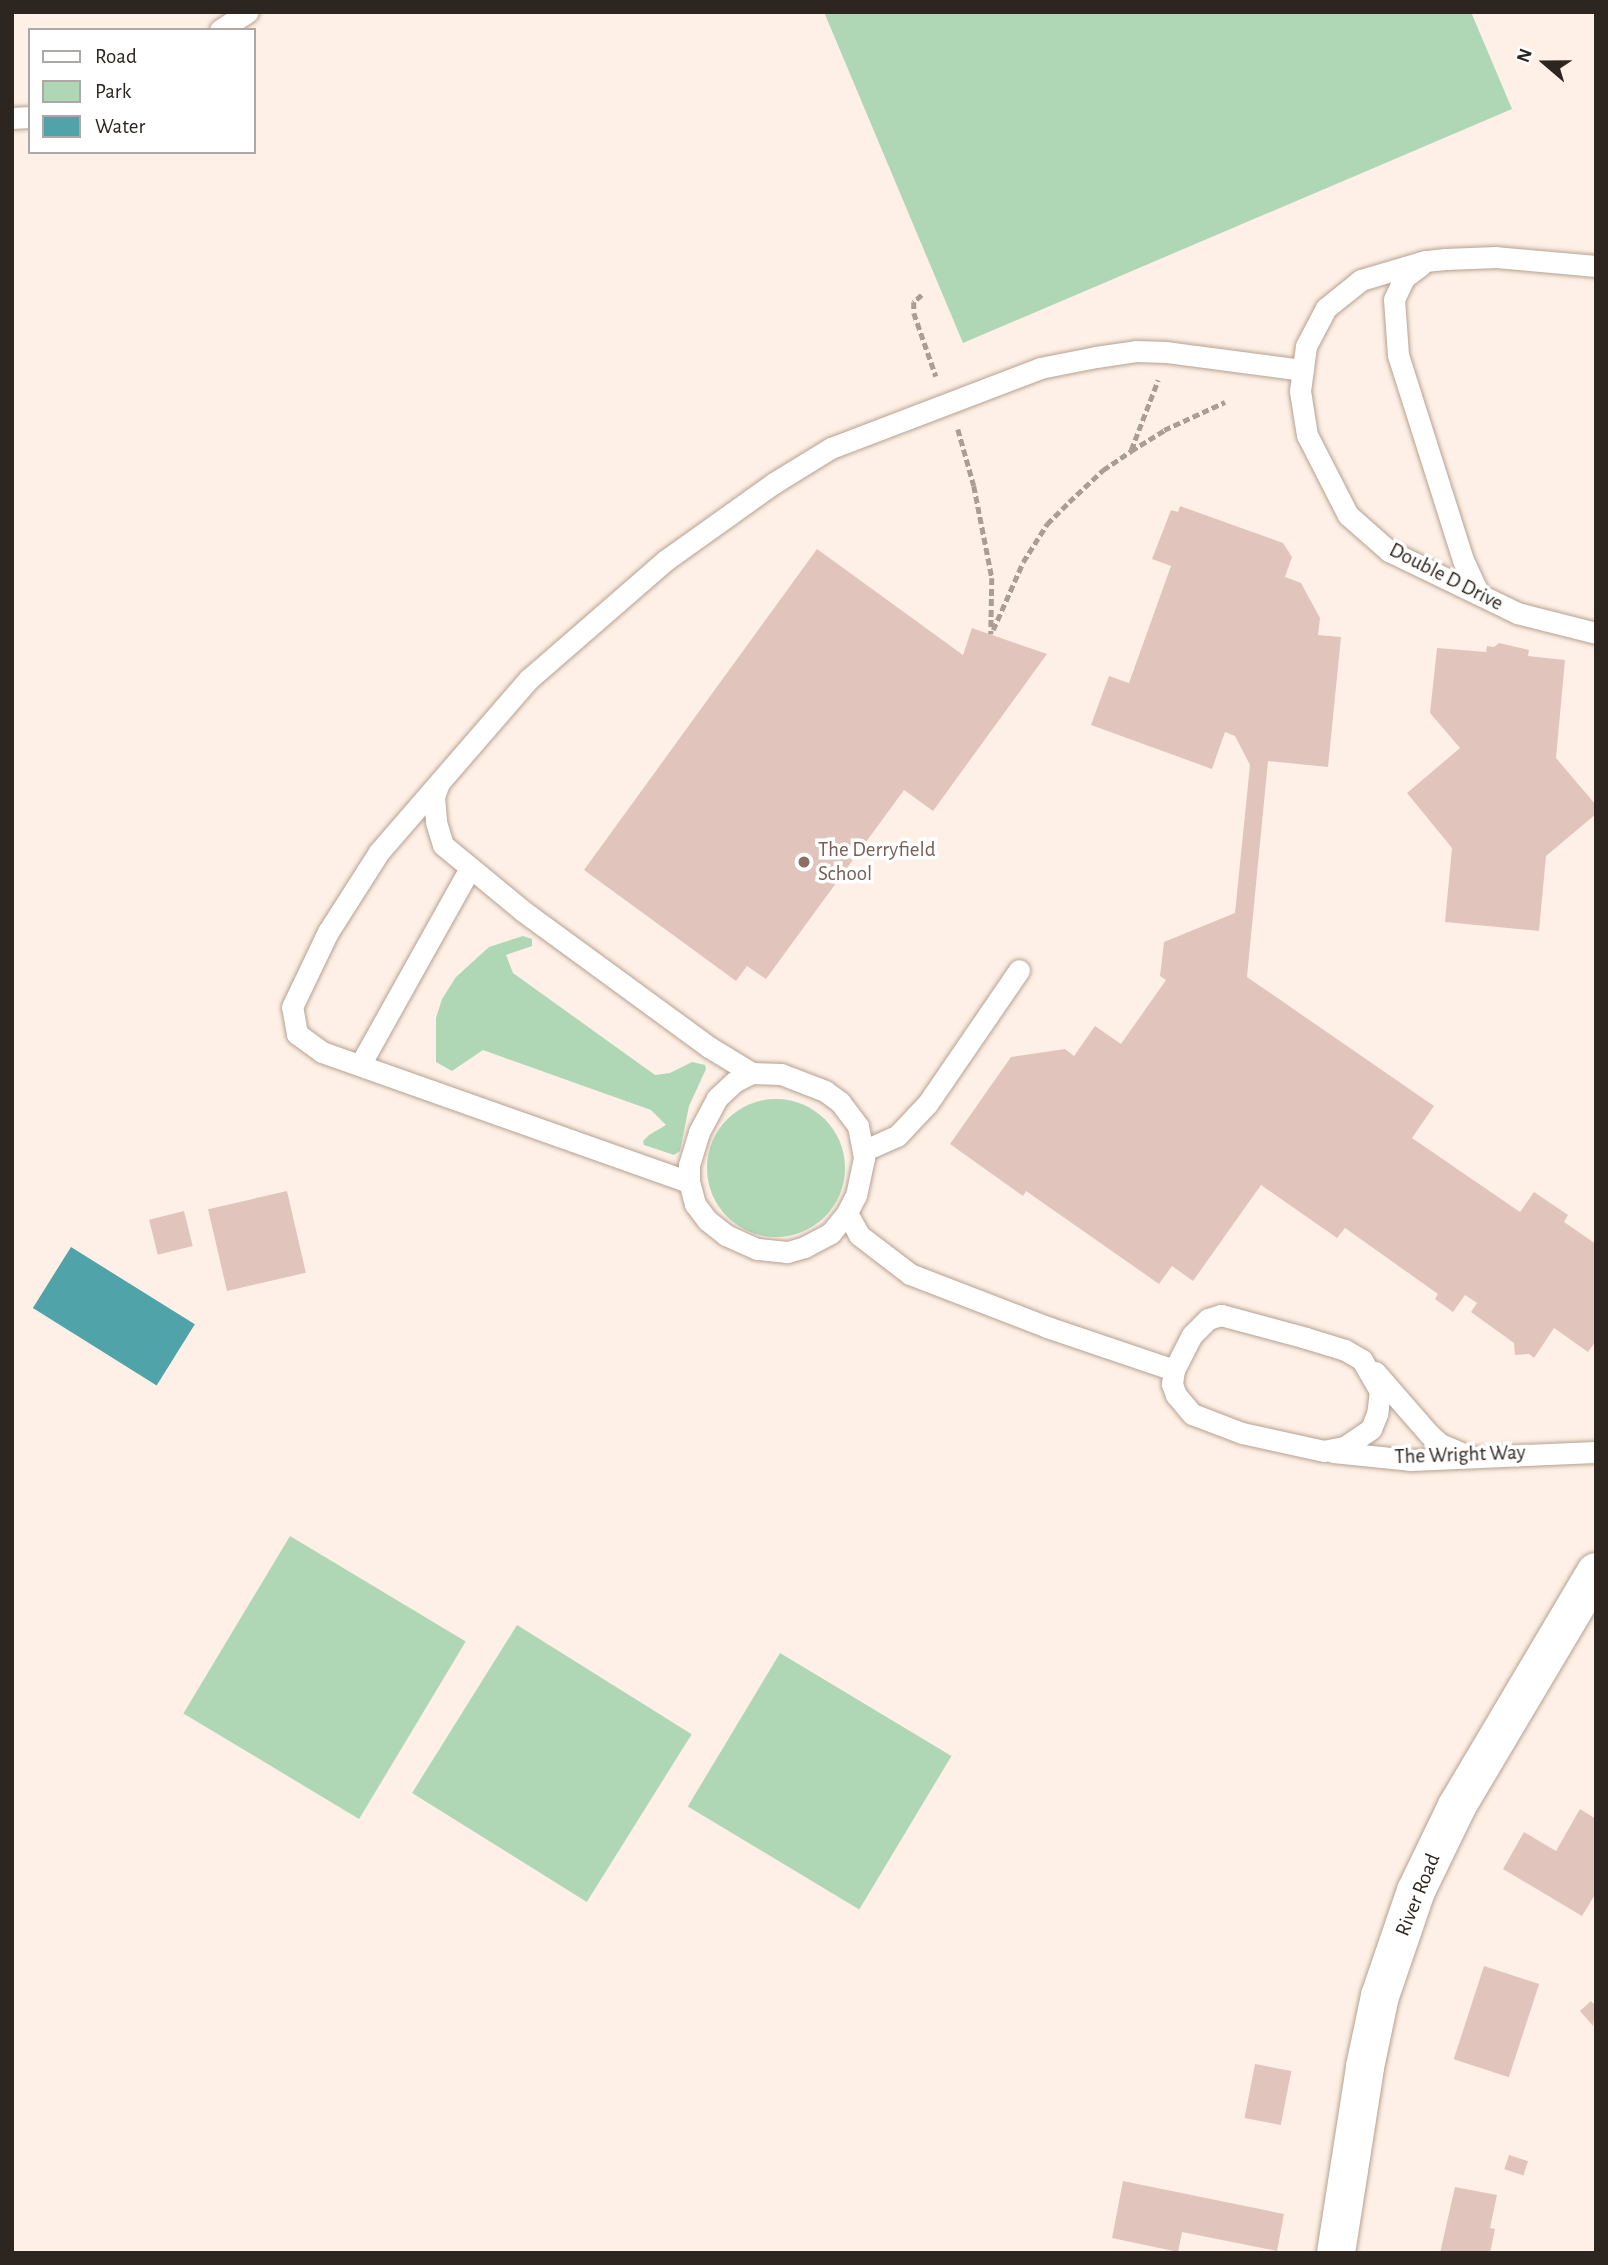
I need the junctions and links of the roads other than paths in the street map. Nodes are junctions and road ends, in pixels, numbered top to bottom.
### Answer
1 (248, 12) edge
2 (223, 28) edge
3 (1425, 261) junction
4 (1596, 266) edge
5 (1303, 370) junction
6 (1478, 592) junction
7 (1596, 633) edge
8 (440, 781) junction
9 (470, 868) junction
10 (1019, 970) dead end
11 (360, 1065) junction
12 (752, 1073) junction
13 (863, 1151) junction
14 (689, 1182) junction
15 (847, 1213) junction
16 (1362, 1360) junction
17 (1174, 1370) junction
18 (1324, 1451) junction
19 (1596, 1452) edge
20 (1475, 1458) junction
21 (1596, 1572) edge
22 (1336, 2253) edge

1 - 2 lane
3 - 4 lane, Double D Drive
3 - 5 lane, Double D Drive
3 - 6 lane
5 - 6 lane, Double D Drive
5 - 8 lane
6 - 7 lane, Double D Drive
8 - 9 lane
8 - 11 lane
9 - 11 lane
9 - 12 lane
10 - 13 lane
11 - 14 lane
12 - 13 lane
12 - 14 lane
13 - 15 lane
14 - 15 lane
15 - 17 lane
16 - 17 lane
16 - 18 lane, The Wright Way
16 - 20 lane
17 - 18 lane, The Wright Way
18 - 20 lane, The Wright Way
19 - 20 lane, The Wright Way
21 - 22 street, River Road

